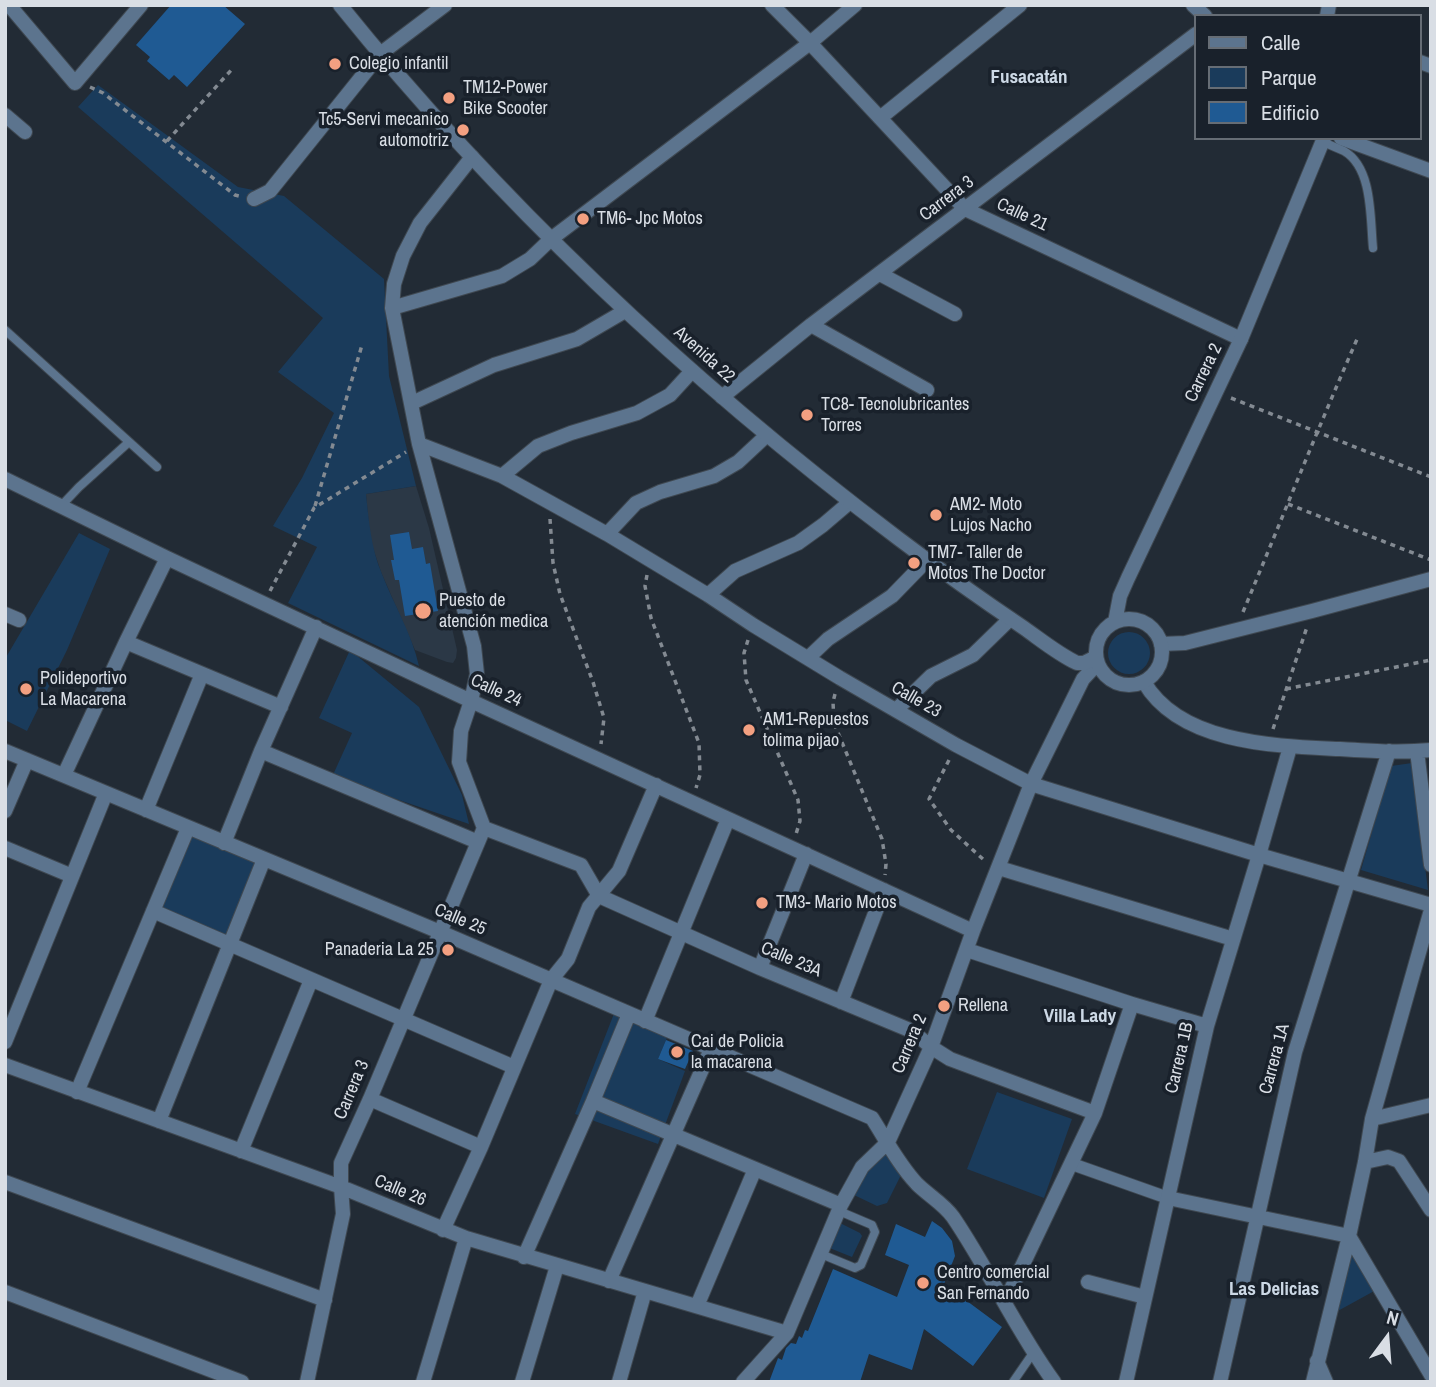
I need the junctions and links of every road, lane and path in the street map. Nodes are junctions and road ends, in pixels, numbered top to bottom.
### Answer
1 (9, 5) edge
2 (141, 5) edge
3 (340, 5) edge
4 (445, 5) edge
5 (772, 5) edge
6 (855, 5) edge
7 (1020, 5) edge
8 (1194, 36) edge
9 (810, 43) junction
10 (380, 54) junction
11 (234, 67) dead end
12 (75, 83) junction
13 (5, 115) edge
14 (880, 118) junction
15 (25, 132) dead end
16 (1324, 140) edge
17 (1346, 140) edge
18 (167, 141) junction
19 (472, 157) junction
20 (1431, 171) edge
21 (254, 198) joint
22 (965, 209) junction
23 (551, 239) junction
24 (1373, 248) dead end
25 (880, 274) junction
26 (392, 308) junction
27 (625, 311) junction
28 (955, 314) dead end
29 (811, 325) junction
30 (5, 330) edge
31 (1358, 337) dead end
32 (1241, 340) junction
33 (362, 345) dead end
34 (692, 371) junction
35 (926, 390) dead end
36 (1216, 393) junction
37 (722, 397) junction
38 (412, 403) junction
39 (1316, 432) junction
40 (767, 436) junction
41 (129, 442) junction
42 (419, 444) junction
43 (157, 467) dead end
44 (502, 476) junction
45 (1431, 477) edge
46 (5, 479) edge
47 (549, 502) junction
48 (850, 502) junction
49 (1289, 504) junction
50 (61, 506) junction
51 (314, 508) junction
52 (607, 534) junction
53 (167, 558) junction
54 (650, 559) junction
55 (927, 560) junction
56 (1431, 560) edge
57 (1431, 579) edge
58 (708, 595) junction
59 (264, 602) junction
60 (1312, 611) junction
61 (5, 614) edge
62 (1010, 619) junction
63 (19, 620) dead end
64 (1115, 622) junction
65 (753, 625) junction
66 (316, 627) junction
67 (1235, 630) junction
68 (126, 642) junction
69 (1161, 644) junction
70 (808, 657) junction
71 (1097, 660) junction
72 (1431, 660) edge
73 (202, 674) junction
74 (840, 678) junction
75 (1144, 682) junction
76 (1286, 689) junction
77 (471, 701) junction
78 (281, 707) junction
79 (896, 710) junction
80 (956, 745) junction
81 (1267, 745) junction
82 (1290, 747) junction
83 (1424, 750) edge
84 (5, 751) edge
85 (261, 751) junction
86 (1389, 751) junction
87 (27, 760) junction
88 (598, 760) junction
89 (64, 775) junction
90 (1031, 783) junction
91 (656, 785) junction
92 (106, 793) junction
93 (691, 802) junction
94 (146, 810) junction
95 (5, 811) edge
96 (728, 819) junction
97 (188, 828) junction
98 (481, 835) junction
99 (224, 843) junction
100 (791, 847) junction
101 (5, 848) edge
102 (806, 854) junction
103 (1259, 855) junction
104 (264, 859) junction
105 (1431, 865) edge
106 (999, 868) junction
107 (72, 876) junction
108 (1349, 880) junction
109 (884, 890) junction
110 (599, 896) junction
111 (1431, 908) edge
112 (153, 911) junction
113 (973, 930) junction
114 (440, 932) junction
115 (681, 933) junction
116 (1233, 939) junction
117 (230, 944) junction
118 (967, 950) junction
119 (760, 968) junction
120 (311, 980) junction
121 (551, 980) junction
122 (841, 1002) junction
123 (1132, 1004) junction
124 (629, 1014) junction
125 (403, 1020) junction
126 (645, 1021) junction
127 (1207, 1026) junction
128 (5, 1042) edge
129 (931, 1047) junction
130 (710, 1049) junction
131 (5, 1065) edge
132 (514, 1067) junction
133 (77, 1092) junction
134 (370, 1099) junction
135 (593, 1101) junction
136 (1431, 1105) edge
137 (1095, 1113) junction
138 (1372, 1119) junction
139 (159, 1121) junction
140 (673, 1135) junction
141 (888, 1142) junction
142 (481, 1147) junction
143 (241, 1151) junction
144 (1365, 1162) junction
145 (1072, 1164) junction
146 (755, 1169) junction
147 (5, 1182) edge
148 (341, 1187) junction
149 (1168, 1198) junction
150 (840, 1208) junction
151 (1431, 1210) edge
152 (1257, 1217) junction
153 (443, 1230) junction
154 (1349, 1236) junction
155 (466, 1238) junction
156 (821, 1254) junction
157 (524, 1256) junction
158 (557, 1266) junction
159 (609, 1281) junction
160 (1088, 1282) dead end
161 (645, 1291) junction
162 (5, 1292) edge
163 (1145, 1297) junction
164 (325, 1300) junction
165 (1005, 1302) junction
166 (697, 1306) junction
167 (787, 1333) junction
168 (1033, 1353) junction
169 (1317, 1361) junction
170 (1431, 1375) edge
171 (242, 1382) edge
172 (307, 1382) edge
173 (423, 1382) edge
174 (522, 1382) edge
175 (619, 1382) edge
176 (743, 1382) edge
177 (1013, 1382) edge
178 (1054, 1382) edge
179 (1126, 1382) edge
180 (1220, 1382) edge
181 (1313, 1382) edge
182 (1326, 1382) edge

1 - 12 street
2 - 12 street
3 - 10 street, Avenida 22
4 - 10 street
5 - 9 street, Calle 21
6 - 9 street
7 - 14 street
8 - 22 street, Carrera 3
9 - 14 street, Calle 21
9 - 23 street
10 - 19 street, Avenida 22
10 - 21 street
11 - 18 path
12 - 18 path
13 - 15 street
14 - 22 street, Calle 21
16 - 24 lane
16 - 32 street, Carrera 2
17 - 20 street
18 - 21 path
19 - 23 street, Avenida 22
19 - 26 street
22 - 25 street, Carrera 3
22 - 32 street, Calle 21
23 - 26 street
23 - 27 street, Avenida 22
25 - 28 street
25 - 29 street, Carrera 3
26 - 38 street
27 - 34 street, Avenida 22
27 - 38 street
29 - 35 street
29 - 37 street, Carrera 3
30 - 41 lane
31 - 39 path
32 - 36 street, Carrera 2
33 - 51 path
34 - 37 street, Avenida 22
34 - 44 street
36 - 39 path
36 - 64 street, Carrera 2
37 - 40 street, Avenida 22
38 - 42 street
39 - 45 path
39 - 49 path
40 - 48 street, Avenida 22
40 - 52 street
41 - 43 lane
41 - 50 lane
42 - 44 street, Calle 23
42 - 51 path
42 - 77 street
44 - 47 street, Calle 23
46 - 50 street, Calle 24
47 - 52 street, Calle 23
47 - 88 path
48 - 55 street, Avenida 22
48 - 58 street
49 - 56 path
49 - 67 path
50 - 53 street, Calle 24
51 - 59 path
52 - 54 street, Calle 23
53 - 59 street, Calle 24
53 - 68 street
54 - 58 street, Calle 23
54 - 93 path
55 - 62 street, Avenida 22
55 - 70 street
57 - 60 street
58 - 65 street, Calle 23
59 - 66 street, Calle 24
60 - 67 street
60 - 76 path
61 - 63 street
62 - 71 street, Avenida 22
62 - 79 street
64 - 69 street
64 - 71 street
65 - 70 street, Calle 23
65 - 100 path
66 - 77 street, Calle 24
66 - 78 street
67 - 69 street
68 - 73 street
68 - 89 street
69 - 75 street
70 - 74 street, Calle 23
71 - 75 street
71 - 90 street, Carrera 2
72 - 76 path
73 - 78 street
73 - 94 street
74 - 79 street, Calle 23
74 - 109 path
75 - 81 street
76 - 81 path
77 - 88 street, Calle 24
77 - 98 street
78 - 85 street
79 - 80 street, Calle 23
80 - 90 street, Calle 23
80 - 106 path
81 - 82 street
82 - 86 street
82 - 103 street, Carrera 1B
83 - 86 street
83 - 105 street
84 - 87 street, Calle 25
85 - 98 street
85 - 99 street
86 - 108 street, Carrera 1A
87 - 89 street, Calle 25
87 - 95 street
88 - 91 street, Calle 24
89 - 92 street, Calle 25
90 - 103 street, Calle 23
90 - 106 street, Carrera 2
91 - 93 street, Calle 24
91 - 110 street
92 - 94 street, Calle 25
92 - 107 street
93 - 96 street, Calle 24
94 - 97 street, Calle 25
96 - 100 street, Calle 24
96 - 115 street
97 - 99 street, Calle 25
97 - 112 street
98 - 110 street
98 - 114 street, Carrera 3
99 - 104 street, Calle 25
100 - 102 street, Calle 24
101 - 107 street
102 - 109 street, Calle 24
102 - 119 street
103 - 108 street, Calle 23
103 - 116 street, Carrera 1B
104 - 114 street, Calle 25
104 - 117 street
106 - 113 street, Carrera 2
106 - 116 street
107 - 128 street
108 - 111 street, Calle 23
108 - 152 street, Carrera 1A
109 - 113 street, Calle 24
109 - 122 street
110 - 115 street, Calle 23A
110 - 121 street
111 - 138 street
112 - 117 street
112 - 133 street
113 - 118 street, Carrera 2
114 - 121 street, Calle 25
114 - 125 street, Carrera 3
115 - 119 street, Calle 23A
115 - 126 street
116 - 127 street, Carrera 1B
117 - 120 street
117 - 139 street
118 - 123 street
118 - 129 street, Carrera 2
119 - 122 street, Calle 23A
120 - 125 street
120 - 143 street
121 - 124 street, Calle 25
121 - 132 street
122 - 129 street, Calle 23A
123 - 127 street
123 - 137 street
124 - 126 street, Calle 25
124 - 135 street
125 - 132 street
125 - 134 street, Carrera 3
126 - 130 street, Calle 25
127 - 149 street, Carrera 1B
129 - 137 street, Calle 23A
129 - 141 street, Carrera 2
130 - 140 street
130 - 141 street, Calle 25
131 - 133 street, Calle 26
132 - 142 street
133 - 139 street, Calle 26
134 - 142 street
134 - 148 street, Carrera 3
135 - 140 street
135 - 157 street
136 - 138 street
137 - 145 street
138 - 144 street
139 - 143 street, Calle 26
140 - 146 street
140 - 159 street
141 - 150 street, Carrera 2
141 - 165 street, Calle 25
142 - 153 street
143 - 148 street, Calle 26
144 - 151 street
144 - 154 street
145 - 149 street
145 - 165 street
146 - 150 street
146 - 166 street
147 - 164 street
148 - 153 street, Calle 26
148 - 164 street, Carrera 3
149 - 152 street
149 - 163 street, Carrera 1B
150 - 156 street, Carrera 2
150 - 156 lane
152 - 154 street
152 - 180 street, Carrera 1A
153 - 155 street, Calle 26
154 - 169 street
154 - 170 street
155 - 157 street, Calle 26
155 - 173 street
156 - 167 street, Carrera 2
157 - 158 street, Calle 26
158 - 159 street, Calle 26
158 - 174 street
159 - 161 street, Calle 26
160 - 163 street
161 - 166 street, Calle 26
161 - 175 street
162 - 171 street
163 - 179 street, Carrera 1B
164 - 172 street, Carrera 3
165 - 168 street, Calle 25
166 - 167 street, Calle 26
167 - 176 street, Carrera 2
168 - 177 lane
168 - 178 street, Calle 25
169 - 181 street
169 - 182 street

